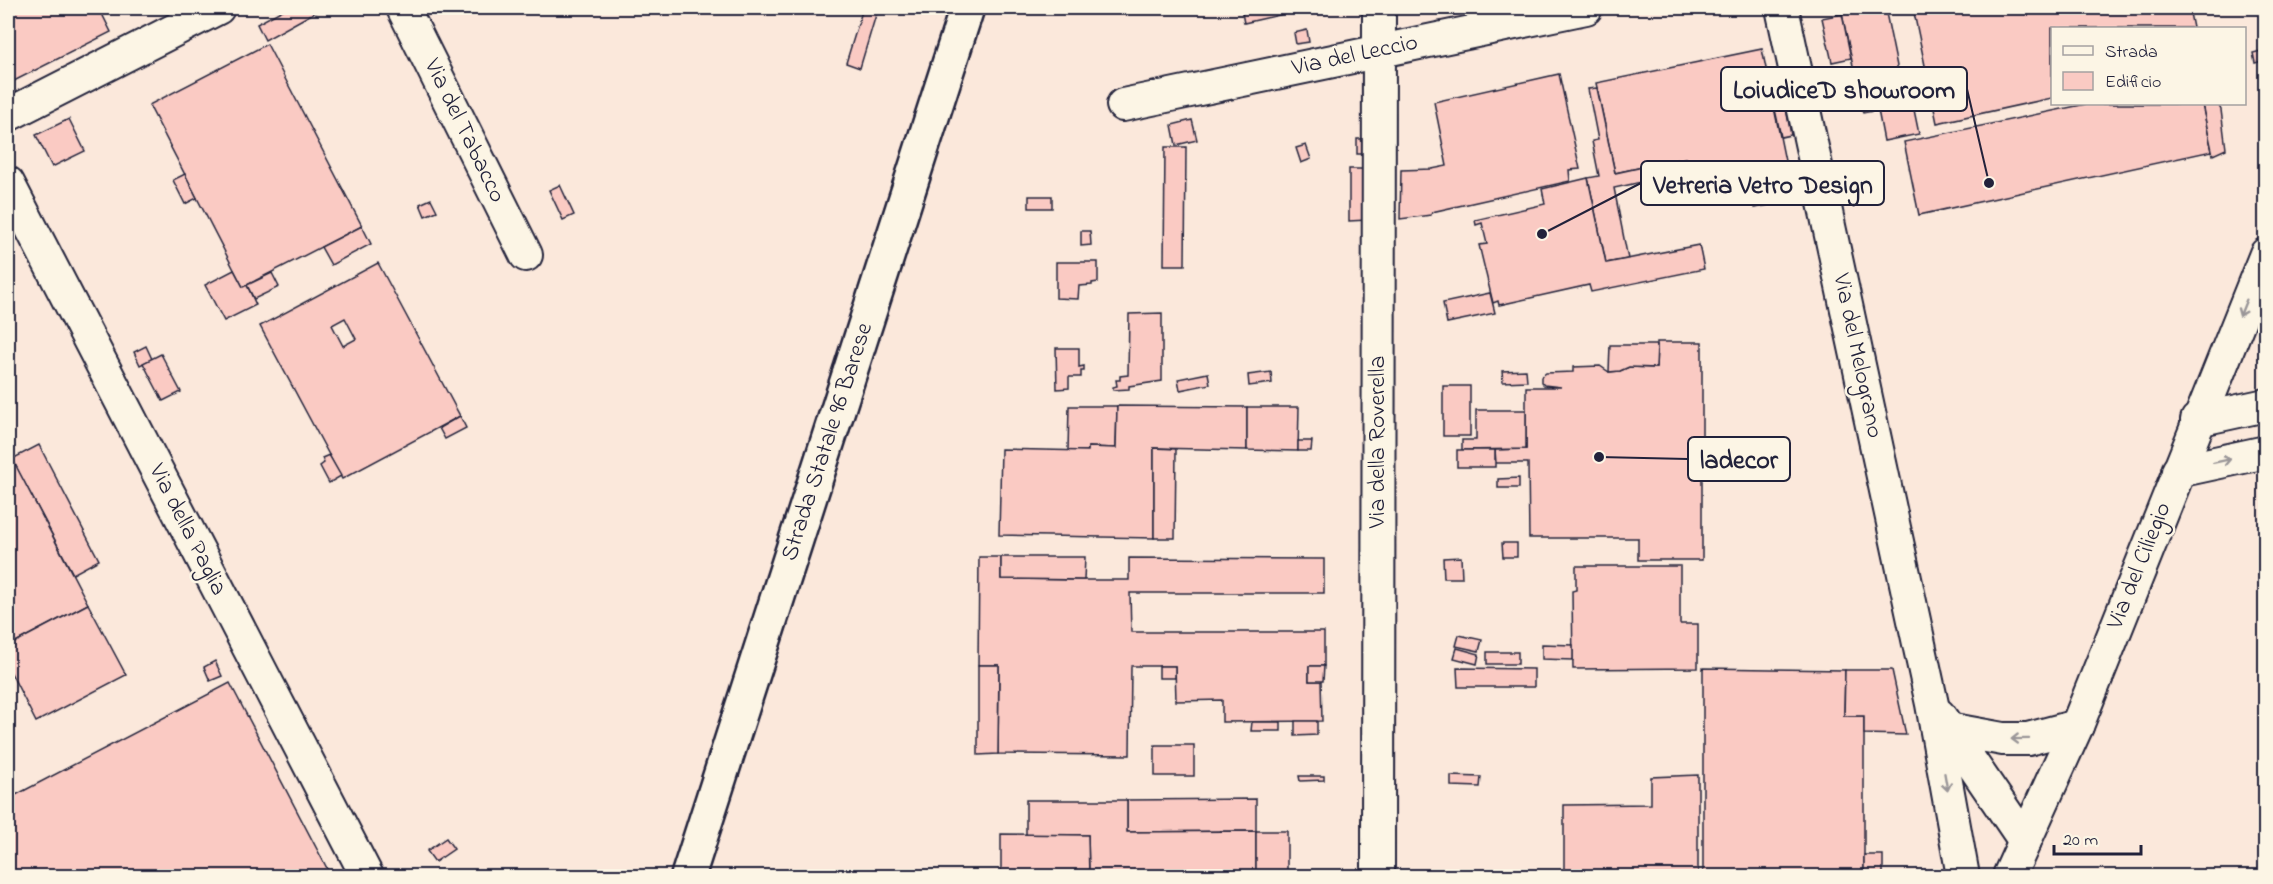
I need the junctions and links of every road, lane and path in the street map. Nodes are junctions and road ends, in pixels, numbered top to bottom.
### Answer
1 (218, 8) edge
2 (403, 8) edge
3 (967, 8) edge
4 (1379, 8) edge
5 (1587, 8) edge
6 (1782, 8) edge
7 (1378, 51) junction
8 (1123, 105) dead end
9 (8, 114) edge
10 (8, 183) edge
11 (2265, 254) edge
12 (526, 255) dead end
13 (2265, 405) edge
14 (2197, 420) junction
15 (2265, 452) edge
16 (2178, 471) junction
17 (1940, 717) junction
18 (2077, 726) junction
19 (2025, 841) junction
20 (367, 876) edge
21 (688, 876) edge
22 (1378, 876) edge
23 (1963, 876) edge
24 (2009, 876) edge

1 - 9 street
2 - 12 street, Via del Tabacco
3 - 21 main road, Strada Statale 96 Barese
4 - 7 street, Via della Roverella
5 - 7 street, Via del Leccio
6 - 17 street, Via del Melograno
7 - 8 street, Via del Leccio
7 - 22 street, Via della Roverella
10 - 20 street, Via della Paglia
11 -> 14 street, Via del Ciliegio
13 - 14 street
14 - 16 street, Via del Ciliegio
16 -> 15 street
16 - 18 street, Via del Ciliegio
18 -> 17 street
17 - 19 street
17 -> 23 street, Via del Melograno
18 - 19 street, Via del Ciliegio
19 - 24 street, Via del Ciliegio

